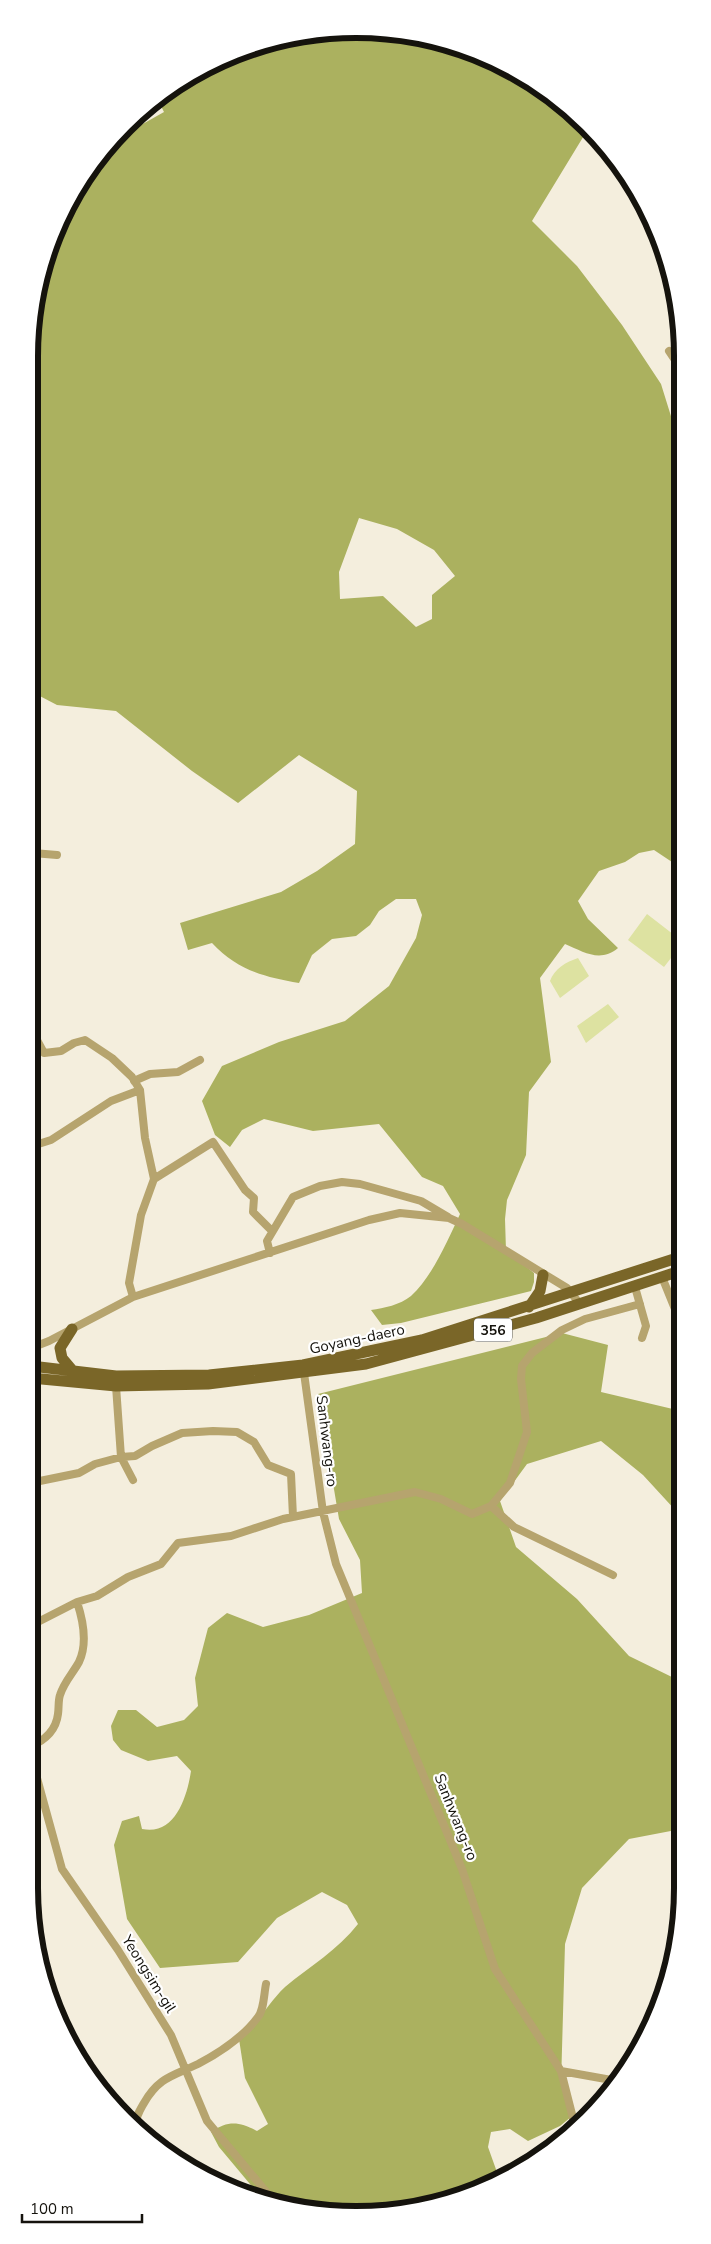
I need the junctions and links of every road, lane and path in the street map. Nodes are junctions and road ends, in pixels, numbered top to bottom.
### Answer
1 (669, 351) dead end
2 (674, 358) edge
3 (38, 853) edge
4 (57, 855) dead end
5 (38, 1042) edge
6 (200, 1060) dead end
7 (134, 1081) junction
8 (140, 1090) junction
9 (38, 1144) edge
10 (154, 1179) junction
11 (449, 1218) junction
12 (272, 1231) junction
13 (270, 1253) junction
14 (674, 1259) edge
15 (674, 1273) edge
16 (543, 1275) junction
17 (662, 1277) junction
18 (635, 1286) junction
19 (570, 1292) junction
20 (133, 1297) junction
21 (580, 1304) junction
22 (640, 1304) junction
23 (529, 1307) junction
24 (674, 1307) edge
25 (72, 1329) junction
26 (642, 1338) dead end
27 (38, 1345) edge
28 (38, 1367) edge
29 (73, 1371) junction
30 (304, 1373) junction
31 (38, 1379) edge
32 (116, 1386) junction
33 (121, 1457) junction
34 (38, 1480) edge
35 (133, 1480) dead end
36 (491, 1506) junction
37 (323, 1512) junction
38 (293, 1517) junction
39 (613, 1575) dead end
40 (77, 1602) junction
41 (38, 1622) edge
42 (38, 1743) edge
43 (38, 1781) edge
44 (266, 1984) dead end
45 (185, 2069) junction
46 (561, 2071) junction
47 (610, 2080) edge
48 (136, 2118) edge
49 (573, 2120) edge
50 (269, 2195) edge

1 - 2 street
3 - 4 street
5 - 7 street
6 - 7 street
7 - 8 street
8 - 9 street
8 - 10 street
10 - 12 street
10 - 20 street
11 - 12 street
11 - 13 street
11 - 16 street
12 - 13 street
13 - 20 street
14 - 19 main road, Goyang-daero / 356
15 - 17 main road, Goyang-daero / 356
16 - 19 street
16 - 23 main road
17 - 18 main road, Goyang-daero / 356
17 - 24 street
18 - 21 main road, Goyang-daero / 356
18 - 22 street
19 - 21 street
19 - 23 main road, Goyang-daero / 356
20 - 25 street
21 - 30 main road, Goyang-daero / 356
22 - 26 street
22 - 36 street
23 - 29 main road, Goyang-daero / 356
25 - 27 street
25 - 29 main road
28 - 29 main road, Goyang-daero / 356
30 - 32 main road, Goyang-daero / 356
30 - 37 street, Sanhwang-ro
31 - 32 main road, Goyang-daero / 356
32 - 33 street
33 - 34 street
33 - 35 street
33 - 38 street
36 - 37 street, Sanhwang-ro
36 - 39 street
37 - 38 street
37 - 46 street, Sanhwang-ro
38 - 40 street
40 - 41 street
40 - 42 street, Yeongsim-gil
43 - 45 street, Yeongsim-gil
44 - 45 street
45 - 48 street
45 - 50 street, Yeongsim-gil
46 - 47 street
46 - 49 street

